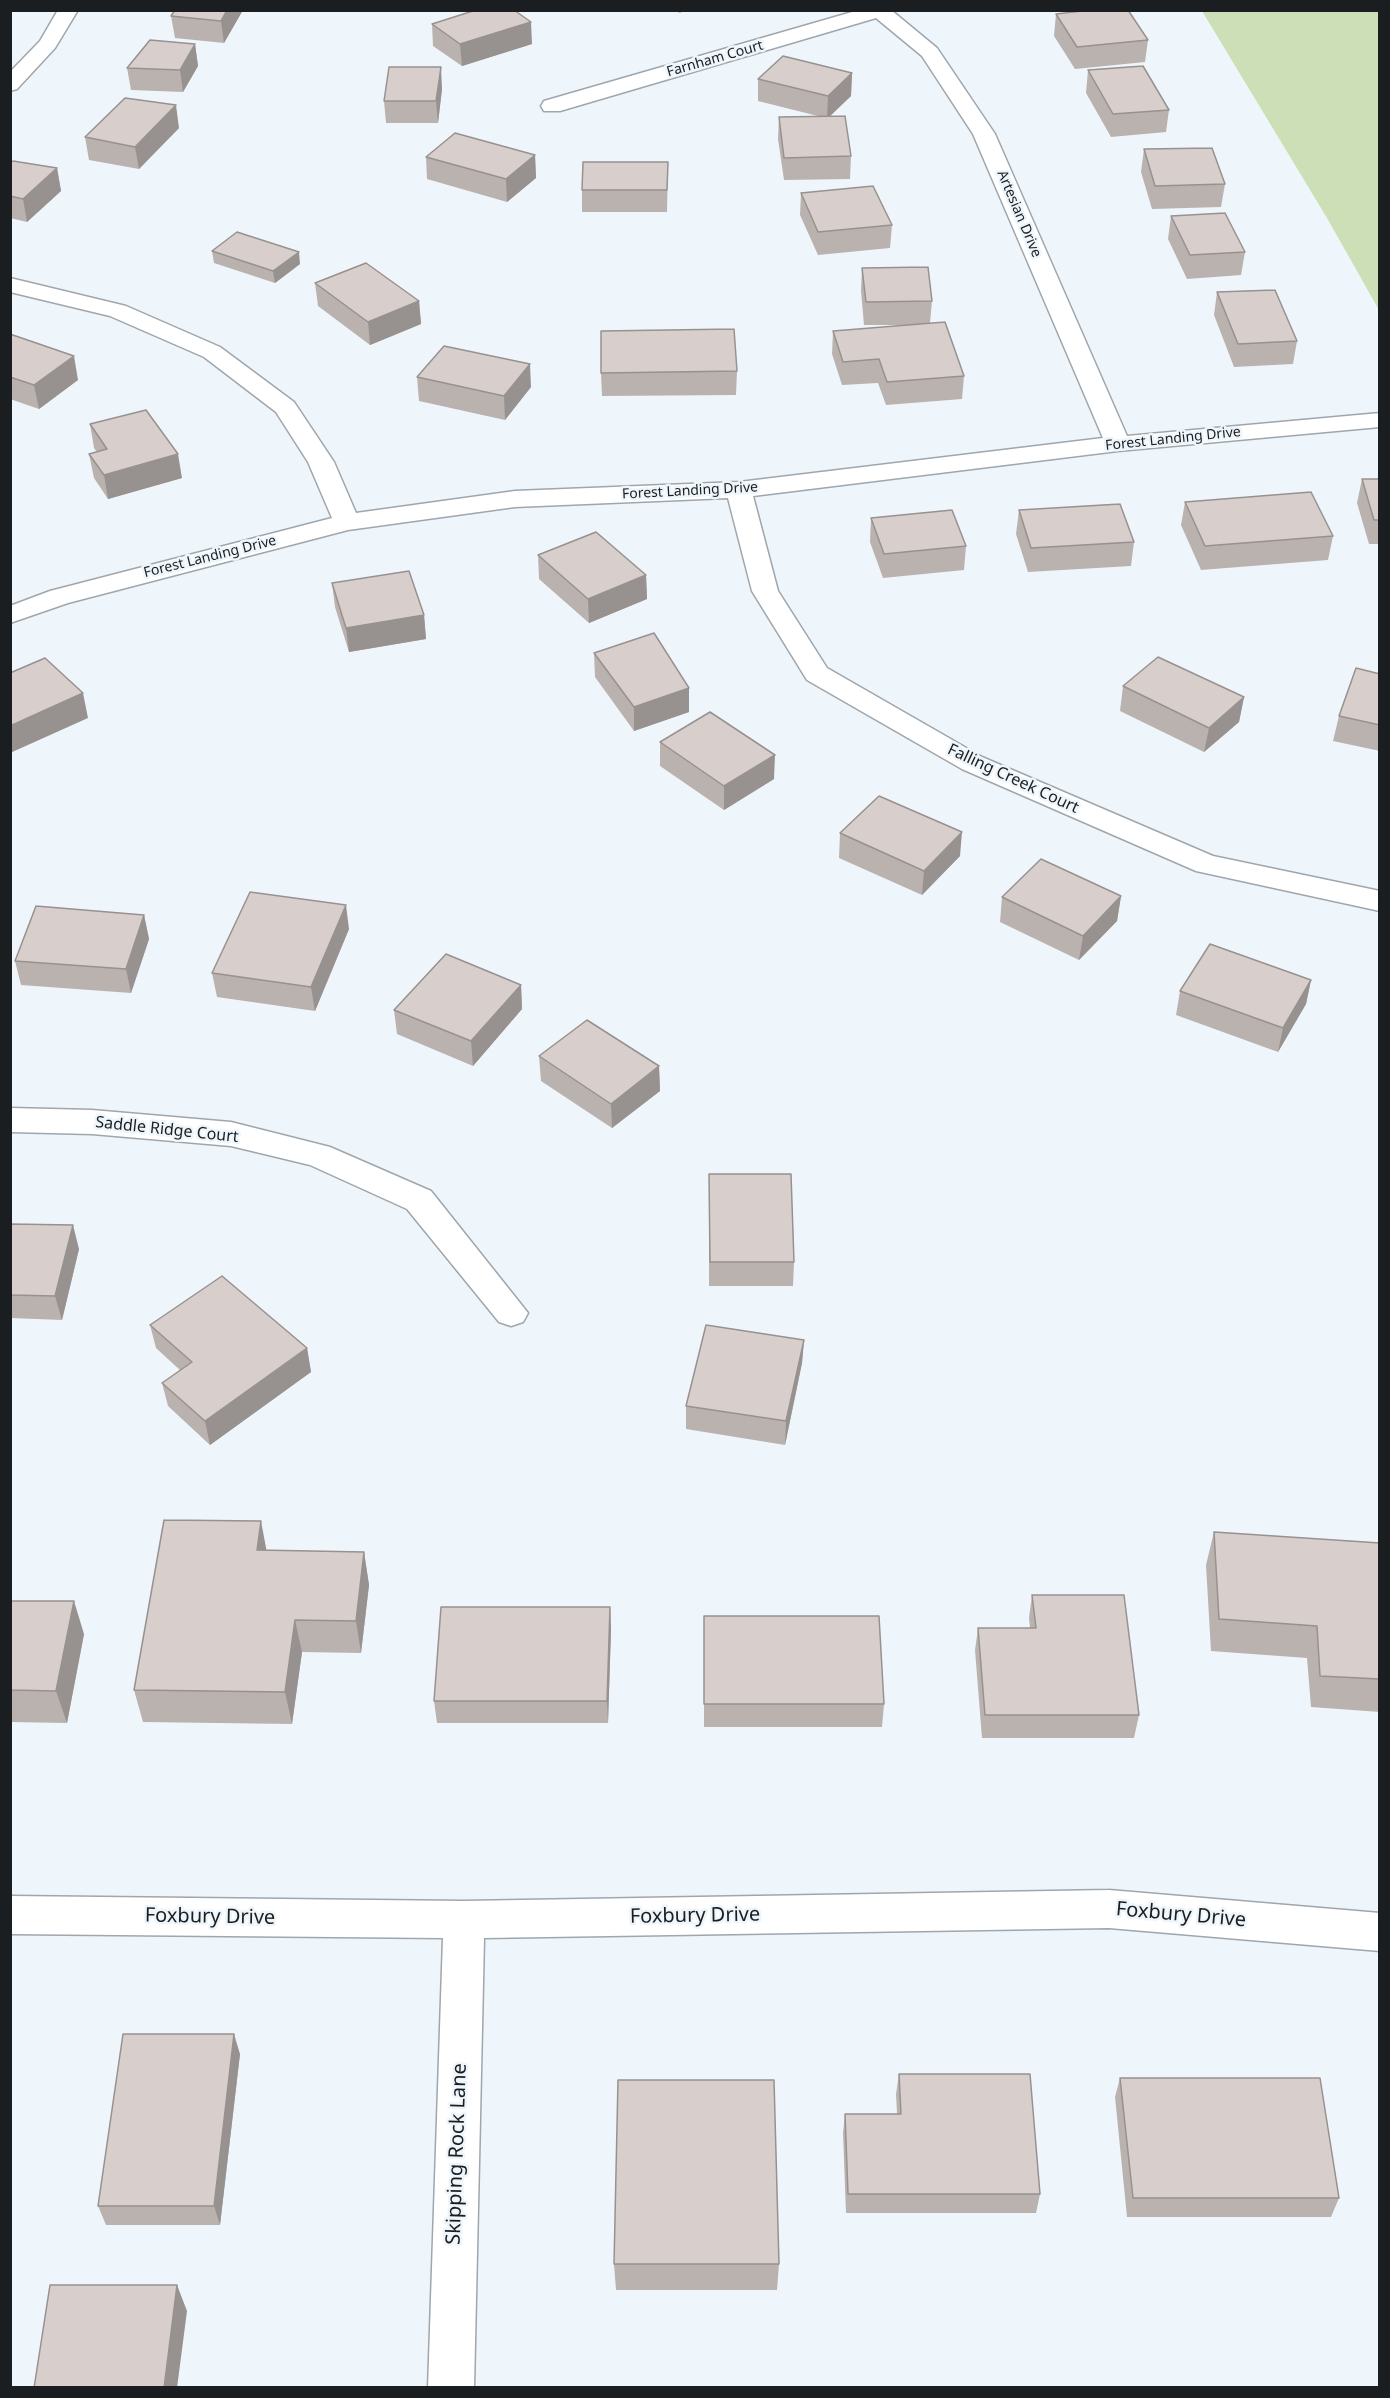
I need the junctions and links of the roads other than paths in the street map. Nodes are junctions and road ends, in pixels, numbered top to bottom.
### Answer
1 (68, 10) edge
2 (878, 11) edge
3 (10, 85) edge
4 (552, 106) dead end
5 (10, 285) edge
6 (1380, 420) edge
7 (1118, 444) junction
8 (739, 490) junction
9 (347, 522) junction
10 (10, 615) edge
11 (1380, 901) edge
12 (10, 1120) edge
13 (511, 1313) dead end
14 (10, 1915) edge
15 (464, 1920) junction
16 (1380, 1932) edge
17 (451, 2388) edge

1 - 3 street
2 - 4 street, Farnham Court
2 - 7 street, Artesian Drive
5 - 9 street
6 - 7 street, Forest Landing Drive
7 - 8 street, Forest Landing Drive
8 - 9 street, Forest Landing Drive
8 - 11 street, Falling Creek Court
9 - 10 street, Forest Landing Drive
12 - 13 street, Saddle Ridge Court
14 - 15 street, Foxbury Drive
15 - 16 street, Foxbury Drive
15 - 17 street, Skipping Rock Lane

